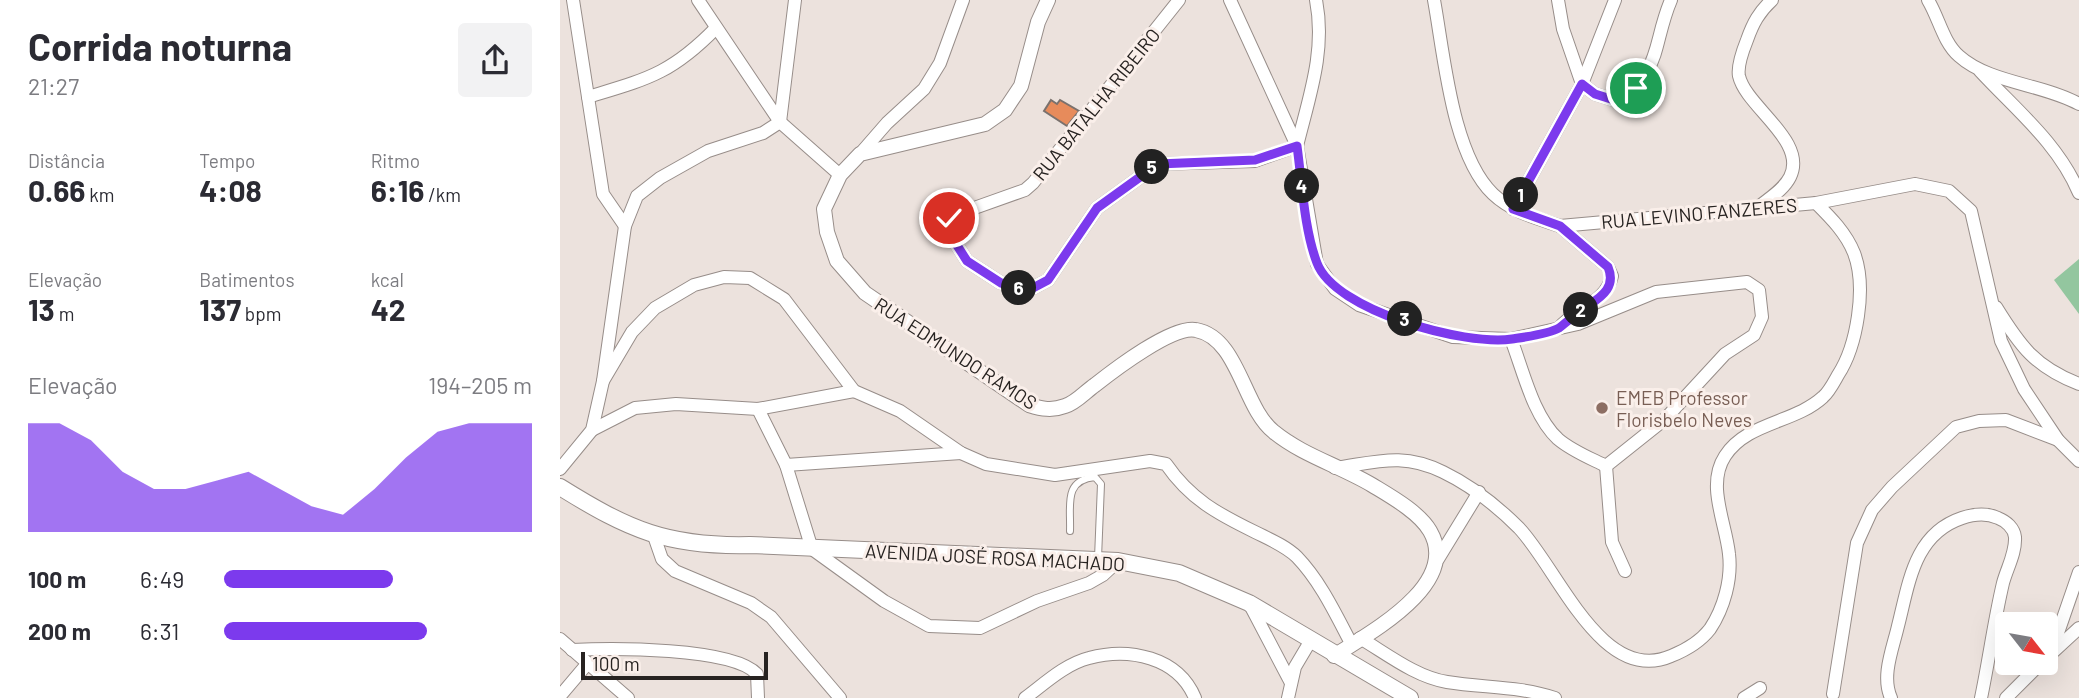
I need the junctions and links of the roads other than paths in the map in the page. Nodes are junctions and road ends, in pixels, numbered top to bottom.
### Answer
1 (573, 0) edge
2 (698, 0) edge
3 (795, 0) edge
4 (963, 0) edge
5 (1048, 0) edge
6 (1179, 0) edge
7 (1230, 0) edge
8 (1315, 0) edge
9 (1434, 0) edge
10 (1558, 0) edge
11 (1615, 0) edge
12 (1671, 0) edge
13 (1772, 0) edge
14 (1928, 0) edge
15 (716, 28) junction
16 (1977, 68) junction
17 (1582, 84) junction
18 (587, 97) junction
19 (2079, 104) edge
20 (780, 122) junction
21 (1297, 146) junction
22 (860, 155) junction
23 (840, 175) junction
24 (2079, 193) edge
25 (1816, 203) junction
26 (1513, 209) junction
27 (1755, 210) junction
28 (625, 226) junction
29 (1560, 226) junction
30 (1994, 304) junction
31 (1559, 328) junction
32 (1511, 340) junction
33 (603, 381) junction
34 (2079, 384) edge
35 (854, 391) junction
36 (758, 408) junction
37 (592, 430) junction
38 (2058, 440) junction
39 (961, 453) junction
40 (2079, 461) edge
41 (786, 465) junction
42 (1606, 466) junction
43 (560, 468) edge
44 (1335, 468) junction
45 (560, 487) edge
46 (1479, 492) junction
47 (1070, 531) dead end
48 (654, 536) junction
49 (812, 549) junction
50 (1438, 559) junction
51 (1098, 560) junction
52 (1118, 561) junction
53 (1625, 570) dead end
54 (2079, 572) edge
55 (1249, 603) junction
56 (2079, 628) edge
57 (2058, 631) edge
58 (560, 639) edge
59 (1311, 640) junction
60 (1356, 641) junction
61 (2058, 648) edge
62 (572, 650) junction
63 (1335, 656) junction
64 (588, 663) junction
65 (2028, 676) edge
66 (1291, 683) junction
67 (1760, 688) dead end
68 (1833, 694) dead end
69 (560, 696) edge
70 (628, 698) edge
71 (758, 698) edge
72 (840, 698) edge
73 (1025, 698) edge
74 (1195, 698) edge
75 (1288, 698) edge
76 (1410, 698) edge
77 (1555, 698) edge
78 (1744, 698) edge
79 (1891, 698) edge
80 (1981, 698) edge
81 (2006, 698) edge

1 - 18 street
2 - 15 street
3 - 20 street
4 - 22 street
5 - 22 street
6 - 21 street, RUA BATALHA RIBEIRO
7 - 21 street
8 - 21 street
9 - 26 street, RUA LEVINO FANZERES
10 - 17 street
11 - 17 street
12 - 17 street
13 - 27 street
14 - 16 street
15 - 18 street
15 - 20 street
16 - 19 street
16 - 24 street
17 - 26 street
18 - 28 street
20 - 23 street
20 - 28 street
21 - 32 street
22 - 23 street, RUA EDMUNDO RAMOS
23 - 44 street, RUA EDMUNDO RAMOS
25 - 27 street, RUA LEVINO FANZERES
25 - 30 street, RUA LEVINO FANZERES
25 - 46 street
26 - 29 street, RUA LEVINO FANZERES
27 - 29 street, RUA LEVINO FANZERES
28 - 33 street
29 - 31 street
30 - 34 street
30 - 38 street, RUA LEVINO FANZERES
31 - 32 street
31 - 42 street
32 - 42 street
33 - 35 street
33 - 37 street
35 - 36 street
35 - 39 street
36 - 37 street
36 - 41 street
37 - 43 street
38 - 40 street
38 - 68 street
39 - 41 street
39 - 60 street
41 - 49 street
42 - 53 street
44 - 46 street
44 - 50 street, RUA EDMUNDO RAMOS
45 - 48 main road, AVENIDA JOSÉ ROSA MACHADO
46 - 50 street
47 - 51 lane
48 - 49 main road, AVENIDA JOSÉ ROSA MACHADO
48 - 72 street
49 - 51 main road, AVENIDA JOSÉ ROSA MACHADO
49 - 52 street
50 - 60 street
51 - 52 main road, AVENIDA JOSÉ ROSA MACHADO
52 - 55 main road, AVENIDA JOSÉ ROSA MACHADO
54 - 57 street
55 - 59 main road, AVENIDA JOSÉ ROSA MACHADO
55 - 66 street
56 - 61 street
58 - 62 street
59 - 63 main road, AVENIDA JOSÉ ROSA MACHADO
59 - 66 street
60 - 63 street
60 - 77 street
62 - 64 street
62 - 71 street
63 - 76 main road, AVENIDA JOSÉ ROSA MACHADO
64 - 69 street
64 - 70 street
65 - 81 street
66 - 75 street
67 - 78 street
73 - 74 street
79 - 80 street

